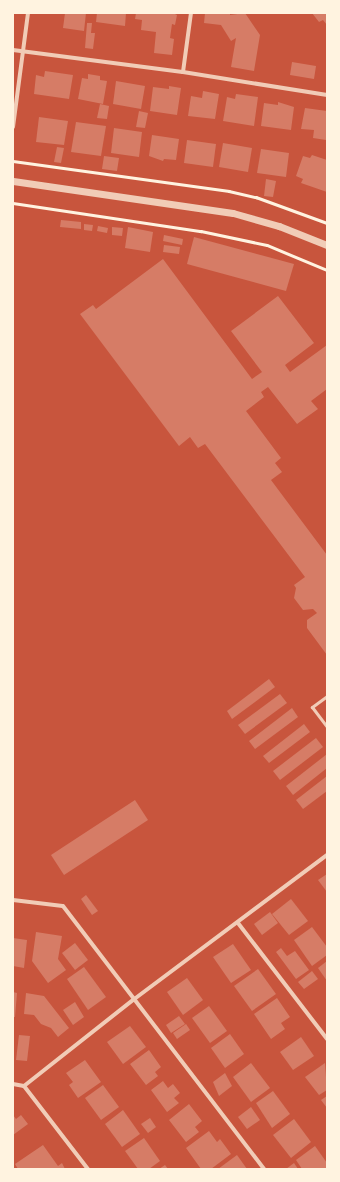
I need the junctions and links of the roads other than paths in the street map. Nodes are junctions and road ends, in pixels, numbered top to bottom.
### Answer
1 (28, 13) edge
2 (191, 13) edge
3 (13, 50) edge
4 (23, 51) junction
5 (183, 72) junction
6 (327, 95) edge
7 (13, 127) edge
8 (13, 181) edge
9 (327, 245) edge
10 (327, 696) edge
11 (327, 727) edge
12 (327, 855) edge
13 (13, 900) edge
14 (238, 923) junction
15 (133, 1000) junction
16 (327, 1039) edge
17 (13, 1084) edge
18 (24, 1086) junction
19 (88, 1169) edge
20 (264, 1169) edge

1 - 4 street
2 - 5 street
3 - 4 street
4 - 5 street
4 - 7 street
5 - 6 street
8 - 9 street
10 - 11 lane
12 - 14 street
13 - 15 street
14 - 15 street
14 - 16 street
15 - 18 street
15 - 20 street
17 - 18 street
18 - 19 street

